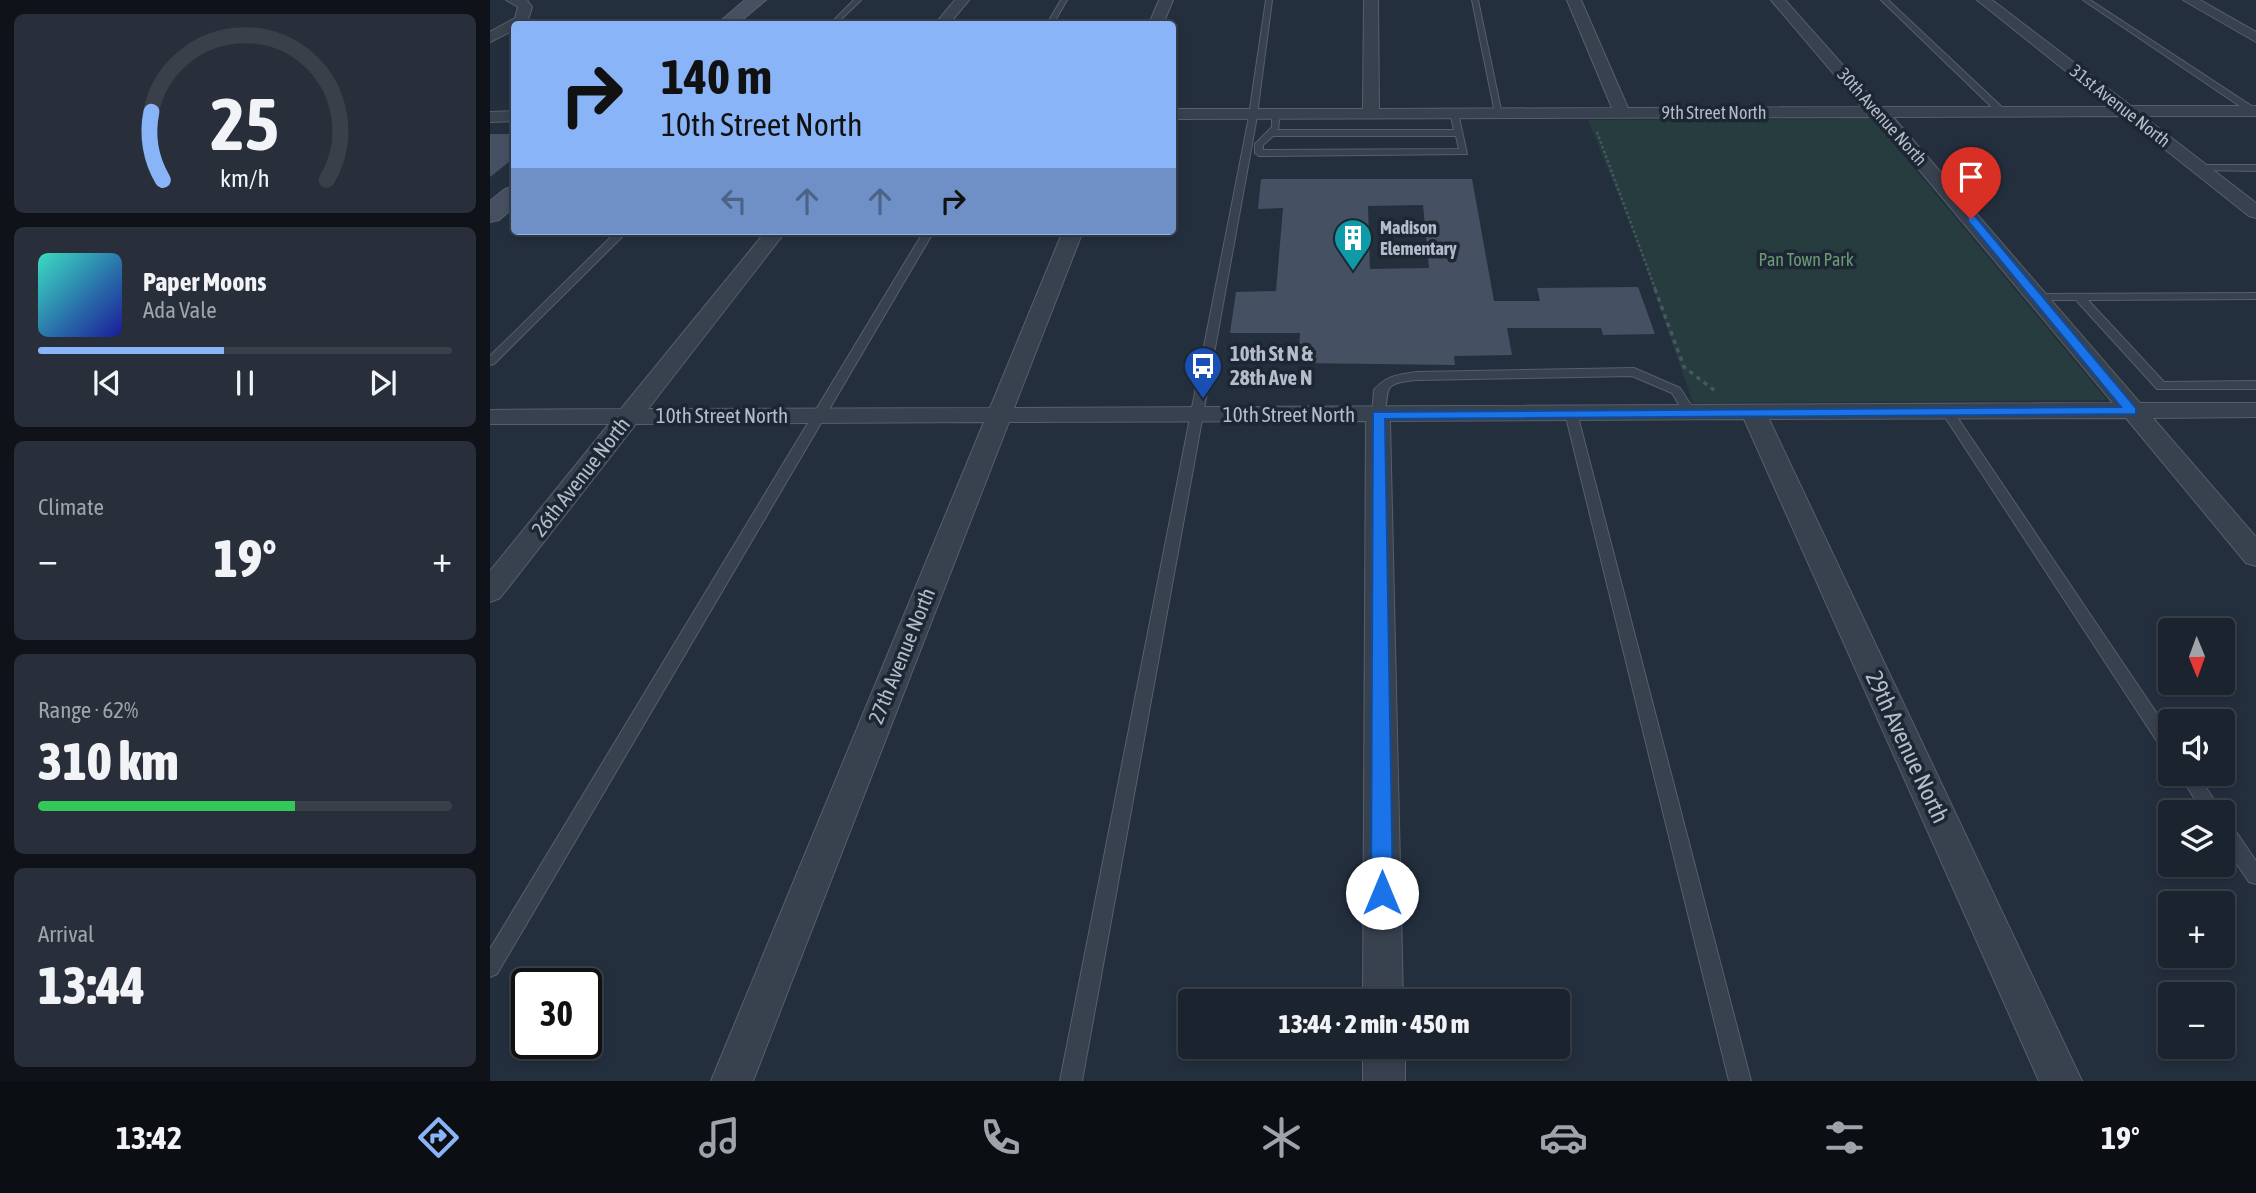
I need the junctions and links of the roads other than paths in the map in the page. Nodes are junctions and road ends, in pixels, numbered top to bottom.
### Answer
1 (513, 0) edge
2 (757, 0) edge
3 (858, 0) edge
4 (962, 0) edge
5 (1064, 0) edge
6 (1166, 0) edge
7 (1269, 0) edge
8 (1371, 0) edge
9 (1475, 0) edge
10 (1574, 0) edge
11 (1778, 0) edge
12 (1884, 0) edge
13 (1984, 0) edge
14 (2086, 0) edge
15 (2190, 0) edge
16 (519, 21) edge
17 (730, 21) edge
18 (836, 21) edge
19 (944, 21) edge
20 (1052, 21) edge
21 (1157, 21) edge
22 (511, 26) edge
23 (490, 38) edge
24 (2256, 38) edge
25 (2255, 111) edge
26 (1875, 112) junction
27 (2002, 112) junction
28 (2127, 112) junction
29 (1371, 113) junction
30 (1454, 113) junction
31 (1499, 113) junction
32 (1622, 113) junction
33 (1176, 114) edge
34 (1253, 114) junction
35 (1276, 114) junction
36 (511, 116) edge
37 (490, 117) edge
38 (1459, 133) junction
39 (1272, 134) junction
40 (2200, 168) junction
41 (2256, 168) edge
42 (511, 196) edge
43 (2256, 212) edge
44 (490, 214) edge
45 (619, 235) edge
46 (773, 235) edge
47 (927, 235) edge
48 (1071, 235) edge
49 (2256, 296) edge
50 (2038, 297) junction
51 (2079, 297) junction
52 (490, 362) edge
53 (2256, 385) edge
54 (2256, 410) edge
55 (1947, 411) junction
56 (2131, 411) junction
57 (1690, 412) junction
58 (1753, 412) junction
59 (1571, 413) junction
60 (1197, 414) junction
61 (999, 415) junction
62 (1378, 415) junction
63 (820, 416) junction
64 (490, 417) edge
65 (628, 417) junction
66 (2256, 556) edge
67 (490, 591) edge
68 (2158, 729) edge
69 (2235, 844) edge
70 (2256, 876) edge
71 (490, 967) edge
72 (1383, 989) edge
73 (1384, 1059) edge
74 (732, 1081) edge
75 (1071, 1081) edge
76 (1384, 1081) edge
77 (1740, 1081) edge
78 (2061, 1081) edge

1 - 16 street
2 - 17 street
3 - 18 lane
4 - 19 street
5 - 20 lane
6 - 21 street
7 - 34 lane
8 - 29 street
9 - 31 lane
10 - 32 street
11 - 26 street, 30th Avenue North
12 - 27 lane
13 - 28 street, 31st Avenue North
14 - 25 lane
15 - 24 street
22 - 23 street
25 - 28 street, 9th Street North
26 - 27 street, 9th Street North
26 - 32 street, 9th Street North
26 - 50 street, 30th Avenue North
27 - 28 street, 9th Street North
28 - 40 street, 31st Avenue North
29 - 30 street, 9th Street North
29 - 35 street, 9th Street North
30 - 31 street, 9th Street North
30 - 38 lane
31 - 32 street, 9th Street North
33 - 34 street, 9th Street North
34 - 35 street, 9th Street North
34 - 60 lane
35 - 39 lane
36 - 37 street
38 - 39 lane
38 - 39 lane
40 - 41 lane
40 - 43 street, 31st Avenue North
42 - 44 street
45 - 52 lane
46 - 65 street, 26th Avenue North
47 - 63 lane
48 - 61 street, 27th Avenue North
49 - 51 lane
50 - 51 lane
50 - 56 street, 30th Avenue North
51 - 53 lane
54 - 56 street, 10th Street North
55 - 56 street, 10th Street North
55 - 58 street, 10th Street North
55 - 68 lane
56 - 66 street, 30th Avenue North
57 - 58 street, 10th Street North
57 - 59 street, 10th Street North
57 - 62 lane
58 - 78 street, 29th Avenue North
59 - 62 street, 10th Street North
59 - 77 lane
60 - 61 street, 10th Street North
60 - 62 street, 10th Street North
60 - 75 lane
61 - 63 street, 10th Street North
61 - 74 street, 27th Avenue North
62 - 72 street
63 - 65 street, 10th Street North
63 - 71 lane
64 - 65 street, 10th Street North
65 - 67 street, 26th Avenue North
69 - 70 lane
73 - 76 street

